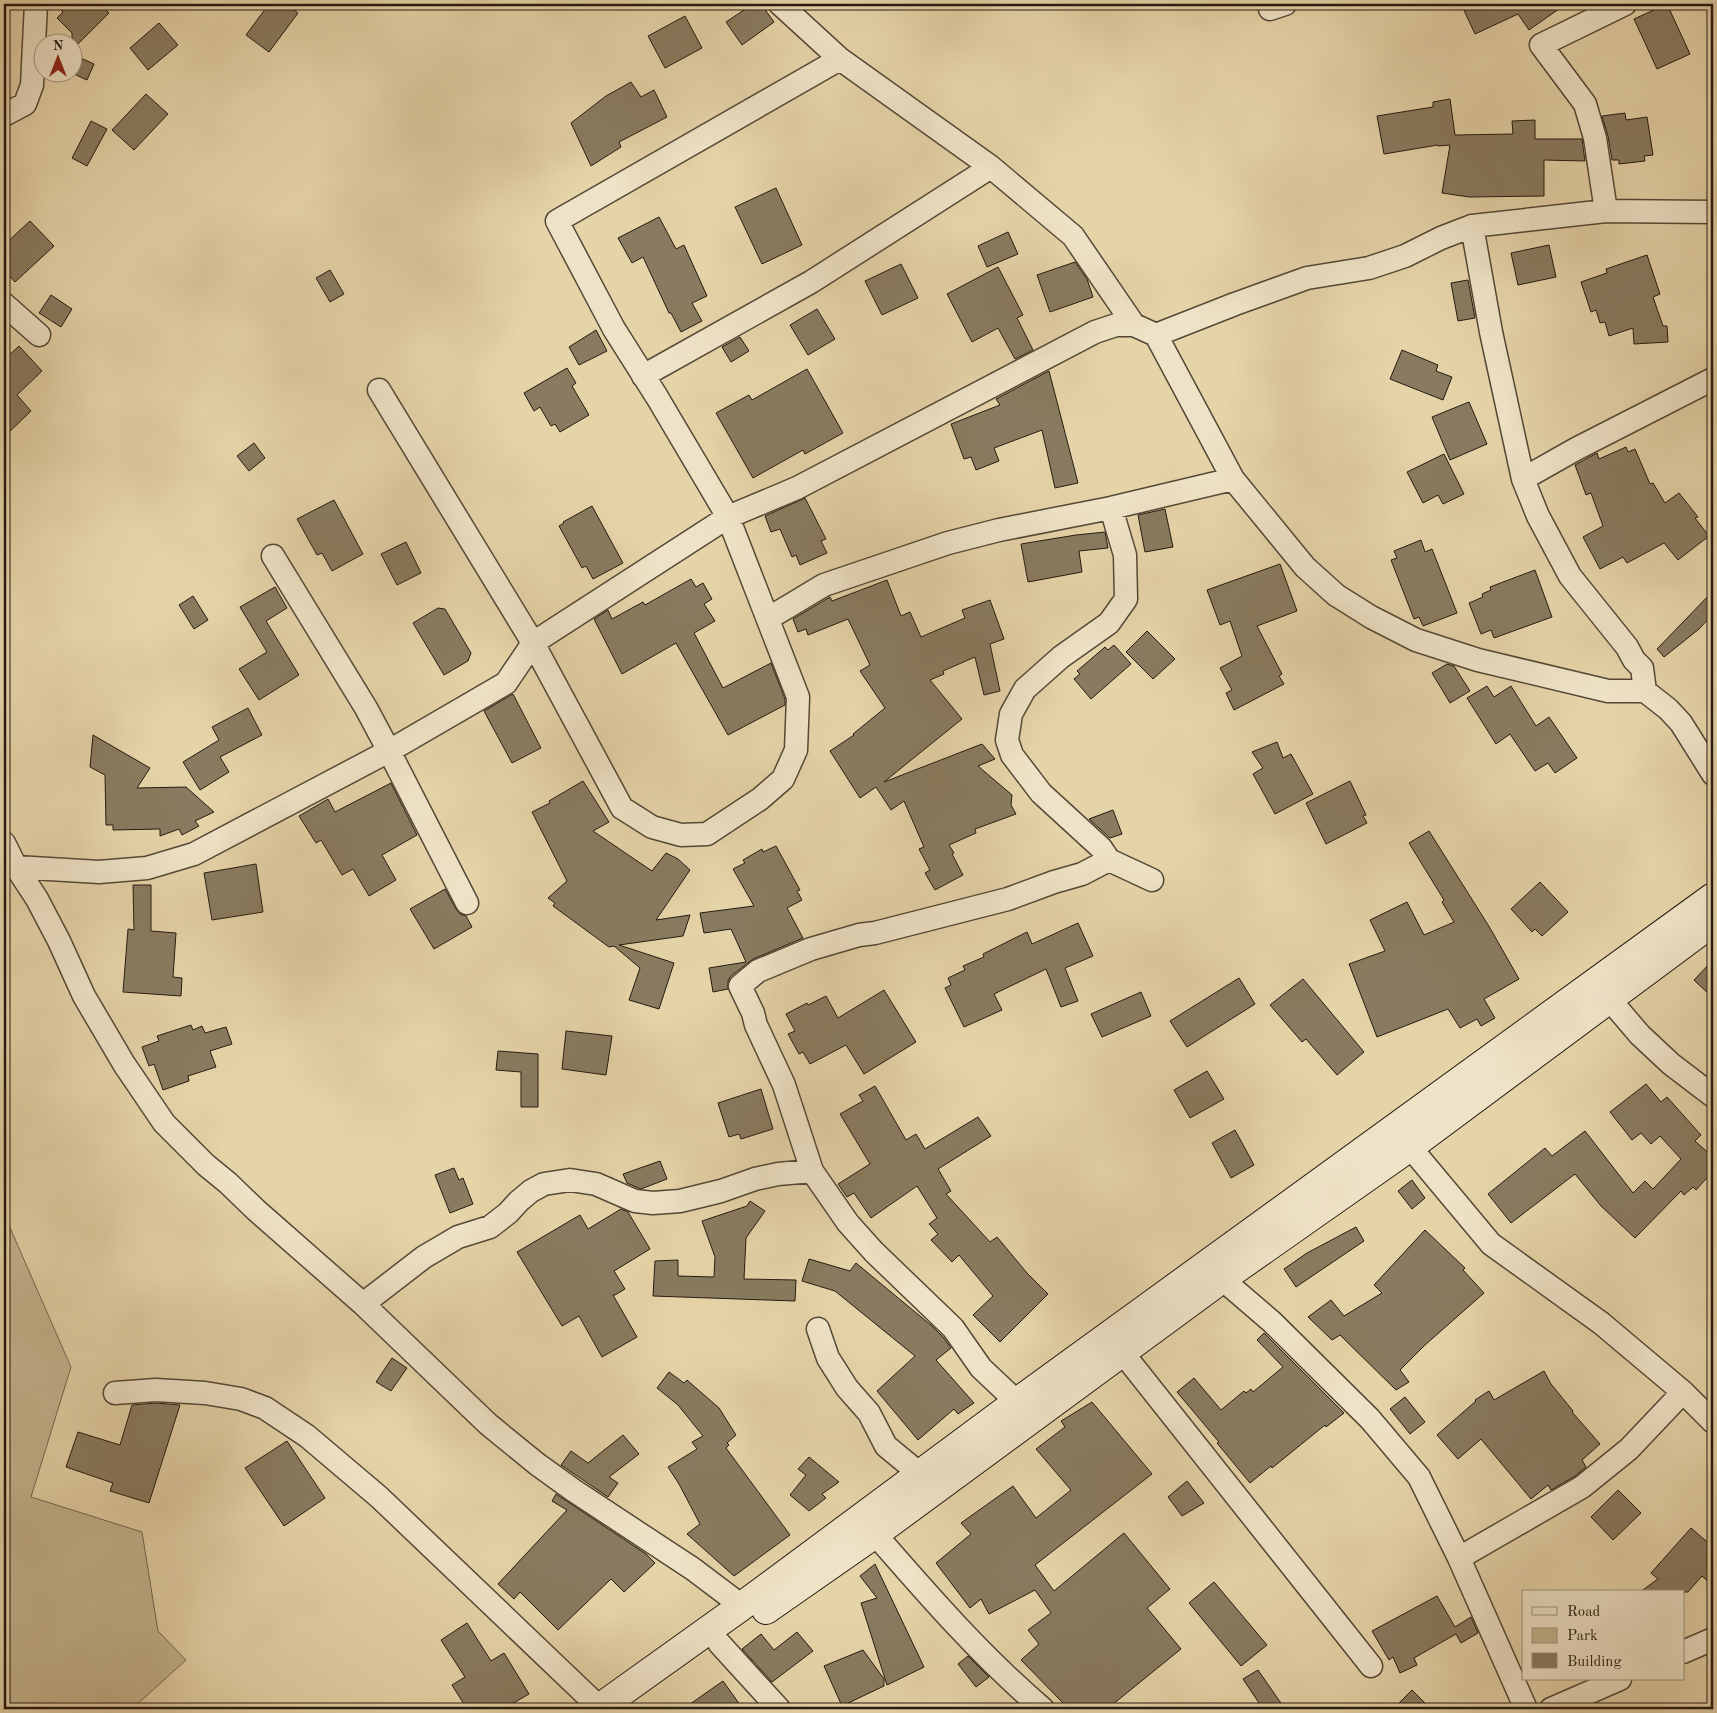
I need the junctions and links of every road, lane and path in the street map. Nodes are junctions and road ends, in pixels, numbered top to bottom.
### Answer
1 (36, 4) edge
2 (780, 4) edge
3 (1625, 4) edge
4 (840, 59) junction
5 (4, 115) edge
6 (990, 167) junction
7 (1606, 211) junction
8 (1713, 212) edge
9 (1472, 226) junction
10 (4, 304) edge
11 (1134, 325) junction
12 (39, 335) dead end
13 (1156, 335) junction
14 (643, 376) junction
15 (1713, 379) edge
16 (379, 390) dead end
17 (1233, 478) junction
18 (1523, 479) junction
19 (1111, 508) junction
20 (728, 517) junction
21 (273, 556) dead end
22 (768, 618) junction
23 (533, 643) junction
24 (1645, 691) junction
25 (389, 752) junction
26 (1713, 774) edge
27 (4, 843) edge
28 (1109, 860) junction
29 (16, 868) junction
30 (1152, 880) dead end
31 (1713, 897) edge
32 (467, 903) dead end
33 (1713, 922) edge
34 (1610, 1000) junction
35 (1713, 1096) edge
36 (1410, 1147) junction
37 (812, 1171) junction
38 (1222, 1279) junction
39 (363, 1304) junction
40 (818, 1329) dead end
41 (1122, 1352) junction
42 (1683, 1392) junction
43 (115, 1393) dead end
44 (1017, 1402) junction
45 (1713, 1422) edge
46 (920, 1474) junction
47 (875, 1534) junction
48 (1459, 1558) junction
49 (742, 1606) junction
50 (1713, 1639) edge
51 (719, 1643) junction
52 (1684, 1652) edge
53 (1371, 1666) dead end
54 (1618, 1680) edge
55 (599, 1709) edge
56 (627, 1709) edge
57 (779, 1709) edge
58 (1043, 1709) edge
59 (1526, 1709) edge
60 (1551, 1709) edge

1 - 5 street
2 - 4 street
3 - 7 street
4 - 6 street
4 - 14 street
6 - 11 street
6 - 14 street
7 - 8 street
7 - 9 street
9 - 13 street
9 - 18 street
10 - 12 street
11 - 13 street
11 - 20 street
13 - 17 street
14 - 20 street
15 - 18 street
16 - 23 street
17 - 19 street
17 - 24 street
18 - 24 street
19 - 22 street
19 - 28 street
20 - 22 street
20 - 23 street
21 - 25 street
22 - 23 street
23 - 25 street
24 - 26 street
25 - 29 street
25 - 32 street
27 - 29 street
28 - 30 street
28 - 37 street
29 - 39 street
31 - 44 main road
33 - 34 main road
34 - 35 street
34 - 36 main road
36 - 38 main road
36 - 42 street
37 - 39 street
37 - 44 street
38 - 41 main road
38 - 48 street
39 - 49 street
40 - 46 street
41 - 47 main road
41 - 53 street
42 - 45 street
42 - 48 street
43 - 55 street
44 - 46 main road
46 - 49 main road
47 - 51 main road
47 - 58 street
48 - 59 street
49 - 55 main road
50 - 52 street
51 - 56 main road
51 - 57 street
54 - 60 street

